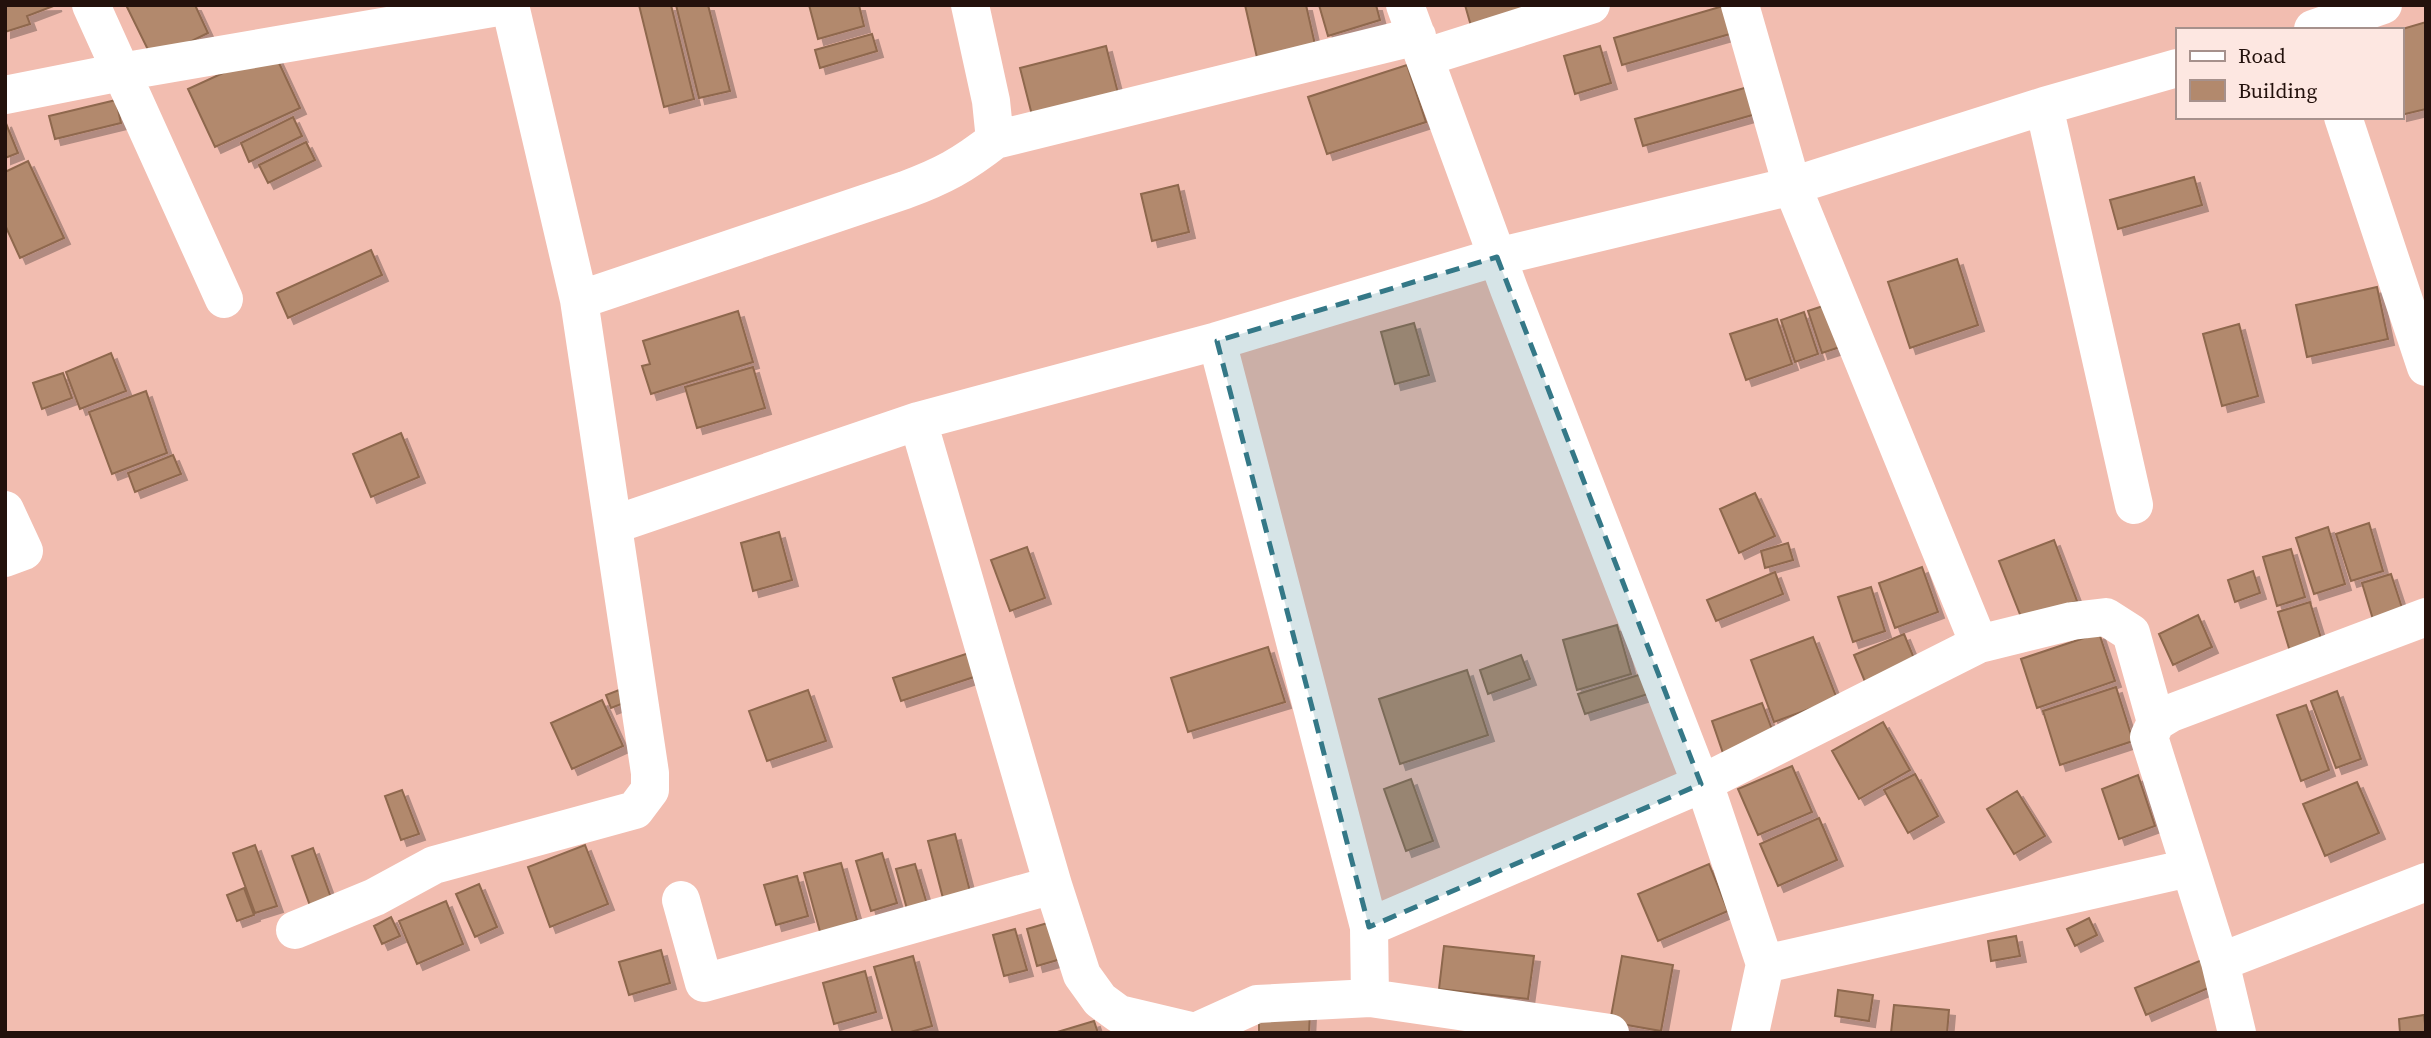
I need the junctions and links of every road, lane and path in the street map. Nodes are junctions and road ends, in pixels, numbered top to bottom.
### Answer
1 (91, 5) edge
2 (970, 5) edge
3 (1591, 5) edge
4 (1740, 5) edge
5 (2383, 5) edge
6 (2315, 28) edge
7 (1416, 33) edge
8 (2176, 68) edge
9 (121, 72) junction
10 (5, 95) edge
11 (2045, 106) junction
12 (2344, 119) edge
13 (995, 140) junction
14 (1792, 186) junction
15 (1497, 257) junction
16 (224, 299) dead end
17 (579, 300) junction
18 (1217, 341) junction
19 (2426, 367) edge
20 (918, 421) junction
21 (2134, 505) dead end
22 (5, 510) edge
23 (613, 525) junction
24 (5, 558) edge
25 (2426, 617) edge
26 (1979, 644) junction
27 (2156, 722) junction
28 (1702, 784) junction
29 (2189, 868) junction
30 (2426, 882) edge
31 (1053, 885) junction
32 (681, 900) dead end
33 (1369, 928) junction
34 (295, 930) dead end
35 (2220, 962) junction
36 (1765, 964) junction
37 (1370, 998) junction
38 (1195, 1032) edge
39 (1610, 1033) edge
40 (1750, 1033) edge
41 (2237, 1033) edge

1 - 9 street
2 - 13 street
3 - 7 street
4 - 14 street
5 - 6 street
7 - 13 street
7 - 15 street
8 - 11 street
9 - 10 street
9 - 16 street
9 - 17 street
11 - 14 street
11 - 21 street
12 - 19 street
13 - 17 street
14 - 15 street
14 - 26 street
15 - 18 street
15 - 28 street
17 - 23 street
18 - 20 street
18 - 33 street
20 - 23 street
20 - 31 street
22 - 24 street
23 - 34 street
25 - 27 street
26 - 27 street
26 - 28 street
27 - 29 street
28 - 33 street
28 - 36 street
29 - 35 street
29 - 36 street
30 - 35 street
31 - 32 street
31 - 38 street
33 - 37 street
35 - 41 street
36 - 40 street
37 - 38 street
37 - 39 street

